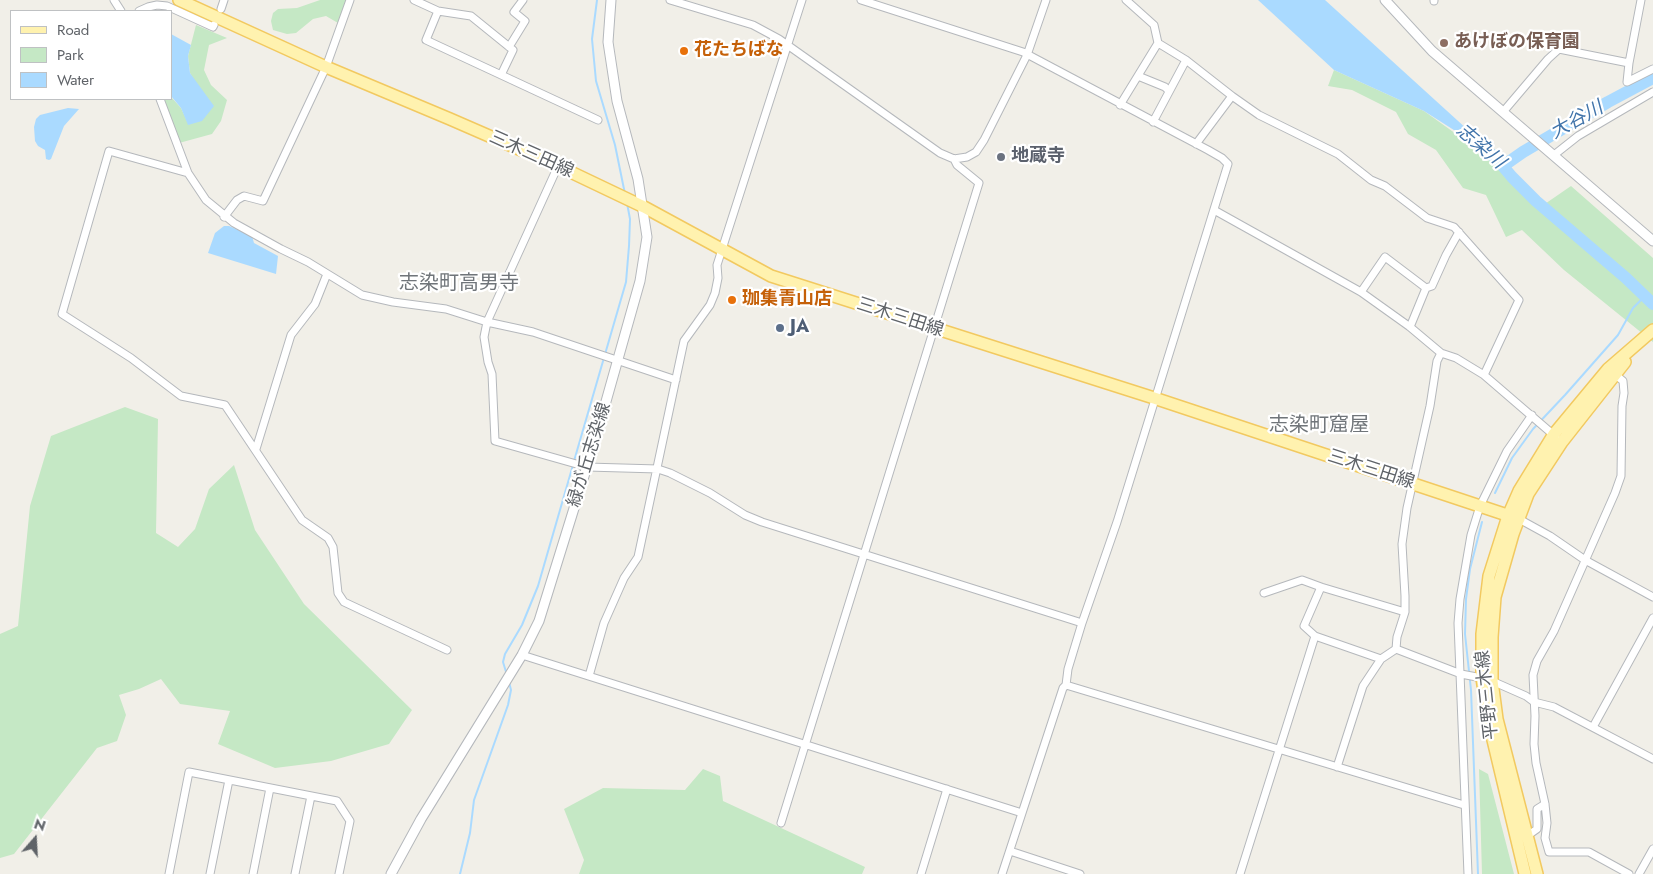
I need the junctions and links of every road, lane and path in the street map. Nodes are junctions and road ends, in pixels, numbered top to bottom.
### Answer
1 (179, 0) edge
2 (224, 0) edge
3 (350, 0) edge
4 (414, 0) edge
5 (523, 0) edge
6 (611, 0) edge
7 (670, 0) edge
8 (802, 0) edge
9 (861, 0) edge
10 (1046, 0) edge
11 (1126, 0) edge
12 (1384, 0) edge
13 (1641, 0) edge
14 (221, 9) dead end
15 (140, 10) edge
16 (438, 11) junction
17 (214, 25) dead end
18 (1158, 42) junction
19 (509, 47) junction
20 (788, 47) junction
21 (1027, 55) junction
22 (1186, 60) junction
23 (1629, 63) junction
24 (326, 67) junction
25 (1653, 69) edge
26 (501, 75) junction
27 (1138, 76) junction
28 (1169, 91) junction
29 (1653, 92) edge
30 (1232, 96) junction
31 (160, 100) edge
32 (1120, 105) junction
33 (1503, 112) junction
34 (598, 120) dead end
35 (1153, 122) junction
36 (1196, 144) junction
37 (1554, 155) junction
38 (954, 159) junction
39 (558, 166) junction
40 (188, 173) junction
41 (644, 207) junction
42 (1214, 210) junction
43 (224, 217) junction
44 (1459, 232) junction
45 (1653, 241) edge
46 (722, 250) junction
47 (327, 274) junction
48 (1426, 288) junction
49 (1361, 292) junction
50 (487, 322) junction
51 (1410, 328) junction
52 (935, 329) junction
53 (1652, 331) edge
54 (1441, 353) junction
55 (618, 360) junction
56 (1611, 372) junction
57 (1484, 375) junction
58 (676, 380) junction
59 (1154, 398) junction
60 (1534, 416) junction
61 (1558, 438) junction
62 (256, 449) junction
63 (586, 467) junction
64 (658, 469) junction
65 (1412, 484) junction
66 (1480, 506) junction
67 (1514, 517) junction
68 (865, 554) junction
69 (1585, 560) junction
70 (1321, 587) junction
71 (1264, 593) dead end
72 (1653, 597) edge
73 (1405, 612) junction
74 (1653, 618) edge
75 (1082, 623) junction
76 (1316, 636) junction
77 (1396, 649) junction
78 (447, 650) dead end
79 (522, 654) junction
80 (1381, 659) junction
81 (1461, 674) junction
82 (589, 676) junction
83 (1488, 679) junction
84 (1066, 685) junction
85 (1534, 702) junction
86 (1593, 727) junction
87 (805, 744) junction
88 (1279, 749) junction
89 (1653, 759) edge
90 (1337, 767) junction
91 (229, 780) junction
92 (270, 788) junction
93 (947, 789) junction
94 (311, 796) junction
95 (1545, 804) junction
96 (1464, 805) junction
97 (1022, 813) junction
98 (781, 823) dead end
99 (1527, 836) junction
100 (1653, 849) edge
101 (1010, 851) junction
102 (169, 874) edge
103 (210, 874) edge
104 (252, 874) edge
105 (295, 874) edge
106 (339, 874) edge
107 (391, 874) edge
108 (921, 874) edge
109 (1002, 874) edge
110 (1080, 874) edge
111 (1240, 874) edge
112 (1468, 874) edge
113 (1525, 874) edge
114 (1537, 874) edge
115 (1628, 874) edge
116 (1640, 874) edge

1 - 24 main road, 三木三田線
2 - 14 street
3 - 24 street
4 - 16 street
5 - 19 street
6 - 41 street, 緑が丘志染線
7 - 20 street
8 - 20 street
9 - 21 street
10 - 21 street
11 - 18 street
12 - 33 street
13 - 23 street
15 - 17 street
16 - 19 street
16 - 26 street
18 - 22 street
18 - 27 street
19 - 26 street
20 - 38 street
20 - 46 street
21 - 32 street
21 - 38 street
22 - 28 street
22 - 30 street
23 - 25 street
23 - 33 street
24 - 39 main road, 三木三田線
24 - 43 street
26 - 34 street
27 - 28 street
27 - 32 street
28 - 35 street
29 - 37 street
30 - 36 street
30 - 44 street
31 - 40 street
32 - 35 street
33 - 37 street
35 - 36 street
36 - 42 street
37 - 45 street
38 - 52 street
39 - 41 main road, 三木三田線
39 - 50 street
40 - 43 street
40 - 62 street
41 - 46 main road, 三木三田線
41 - 55 street, 緑が丘志染線
42 - 49 street
42 - 59 street
43 - 47 street
44 - 48 street
44 - 57 street
46 - 52 main road, 三木三田線
46 - 58 street
47 - 50 street
47 - 62 street
48 - 49 street
48 - 51 street
49 - 51 street
50 - 55 street
50 - 63 street
51 - 54 street
52 - 59 main road, 三木三田線
52 - 68 street
53 - 56 main road
54 - 57 street
54 - 65 street
55 - 58 street
55 - 63 street, 緑が丘志染線
56 - 61 main road
56 - 69 street
57 - 60 street
58 - 64 street
59 - 65 main road, 三木三田線
59 - 75 street
60 - 61 street
60 - 66 street
61 - 67 main road
62 - 78 street
63 - 64 street
63 - 79 street, 緑が丘志染線
64 - 68 street
64 - 82 street
65 - 66 main road, 三木三田線
65 - 73 street
66 - 67 main road, 三木三田線
66 - 81 street
67 - 69 street
67 - 83 main road, 平野三木線
68 - 75 street
68 - 87 street
69 - 72 street
69 - 85 street
70 - 71 street
70 - 73 street
70 - 76 street
73 - 77 street
74 - 86 street
75 - 84 street
76 - 80 street
76 - 88 street
77 - 80 street
77 - 81 street
79 - 82 street
79 - 107 street, 緑が丘志染線
80 - 90 street
81 - 83 street
81 - 96 street
82 - 87 street
83 - 85 street
83 - 99 main road, 平野三木線
83 - 113 main road, 平野三木線
84 - 88 street
84 - 97 street
85 - 86 street
85 - 95 street
86 - 89 street
87 - 93 street
87 - 98 street
88 - 90 street
88 - 111 street
90 - 96 street
91 - 92 street
91 - 102 street
91 - 103 street
92 - 94 street
92 - 104 street
93 - 97 street
93 - 108 street
94 - 105 street
94 - 106 street
95 - 99 street
95 - 115 street
96 - 112 street
97 - 101 street
99 - 114 main road, 平野三木線
100 - 116 street
101 - 109 street
101 - 110 street

